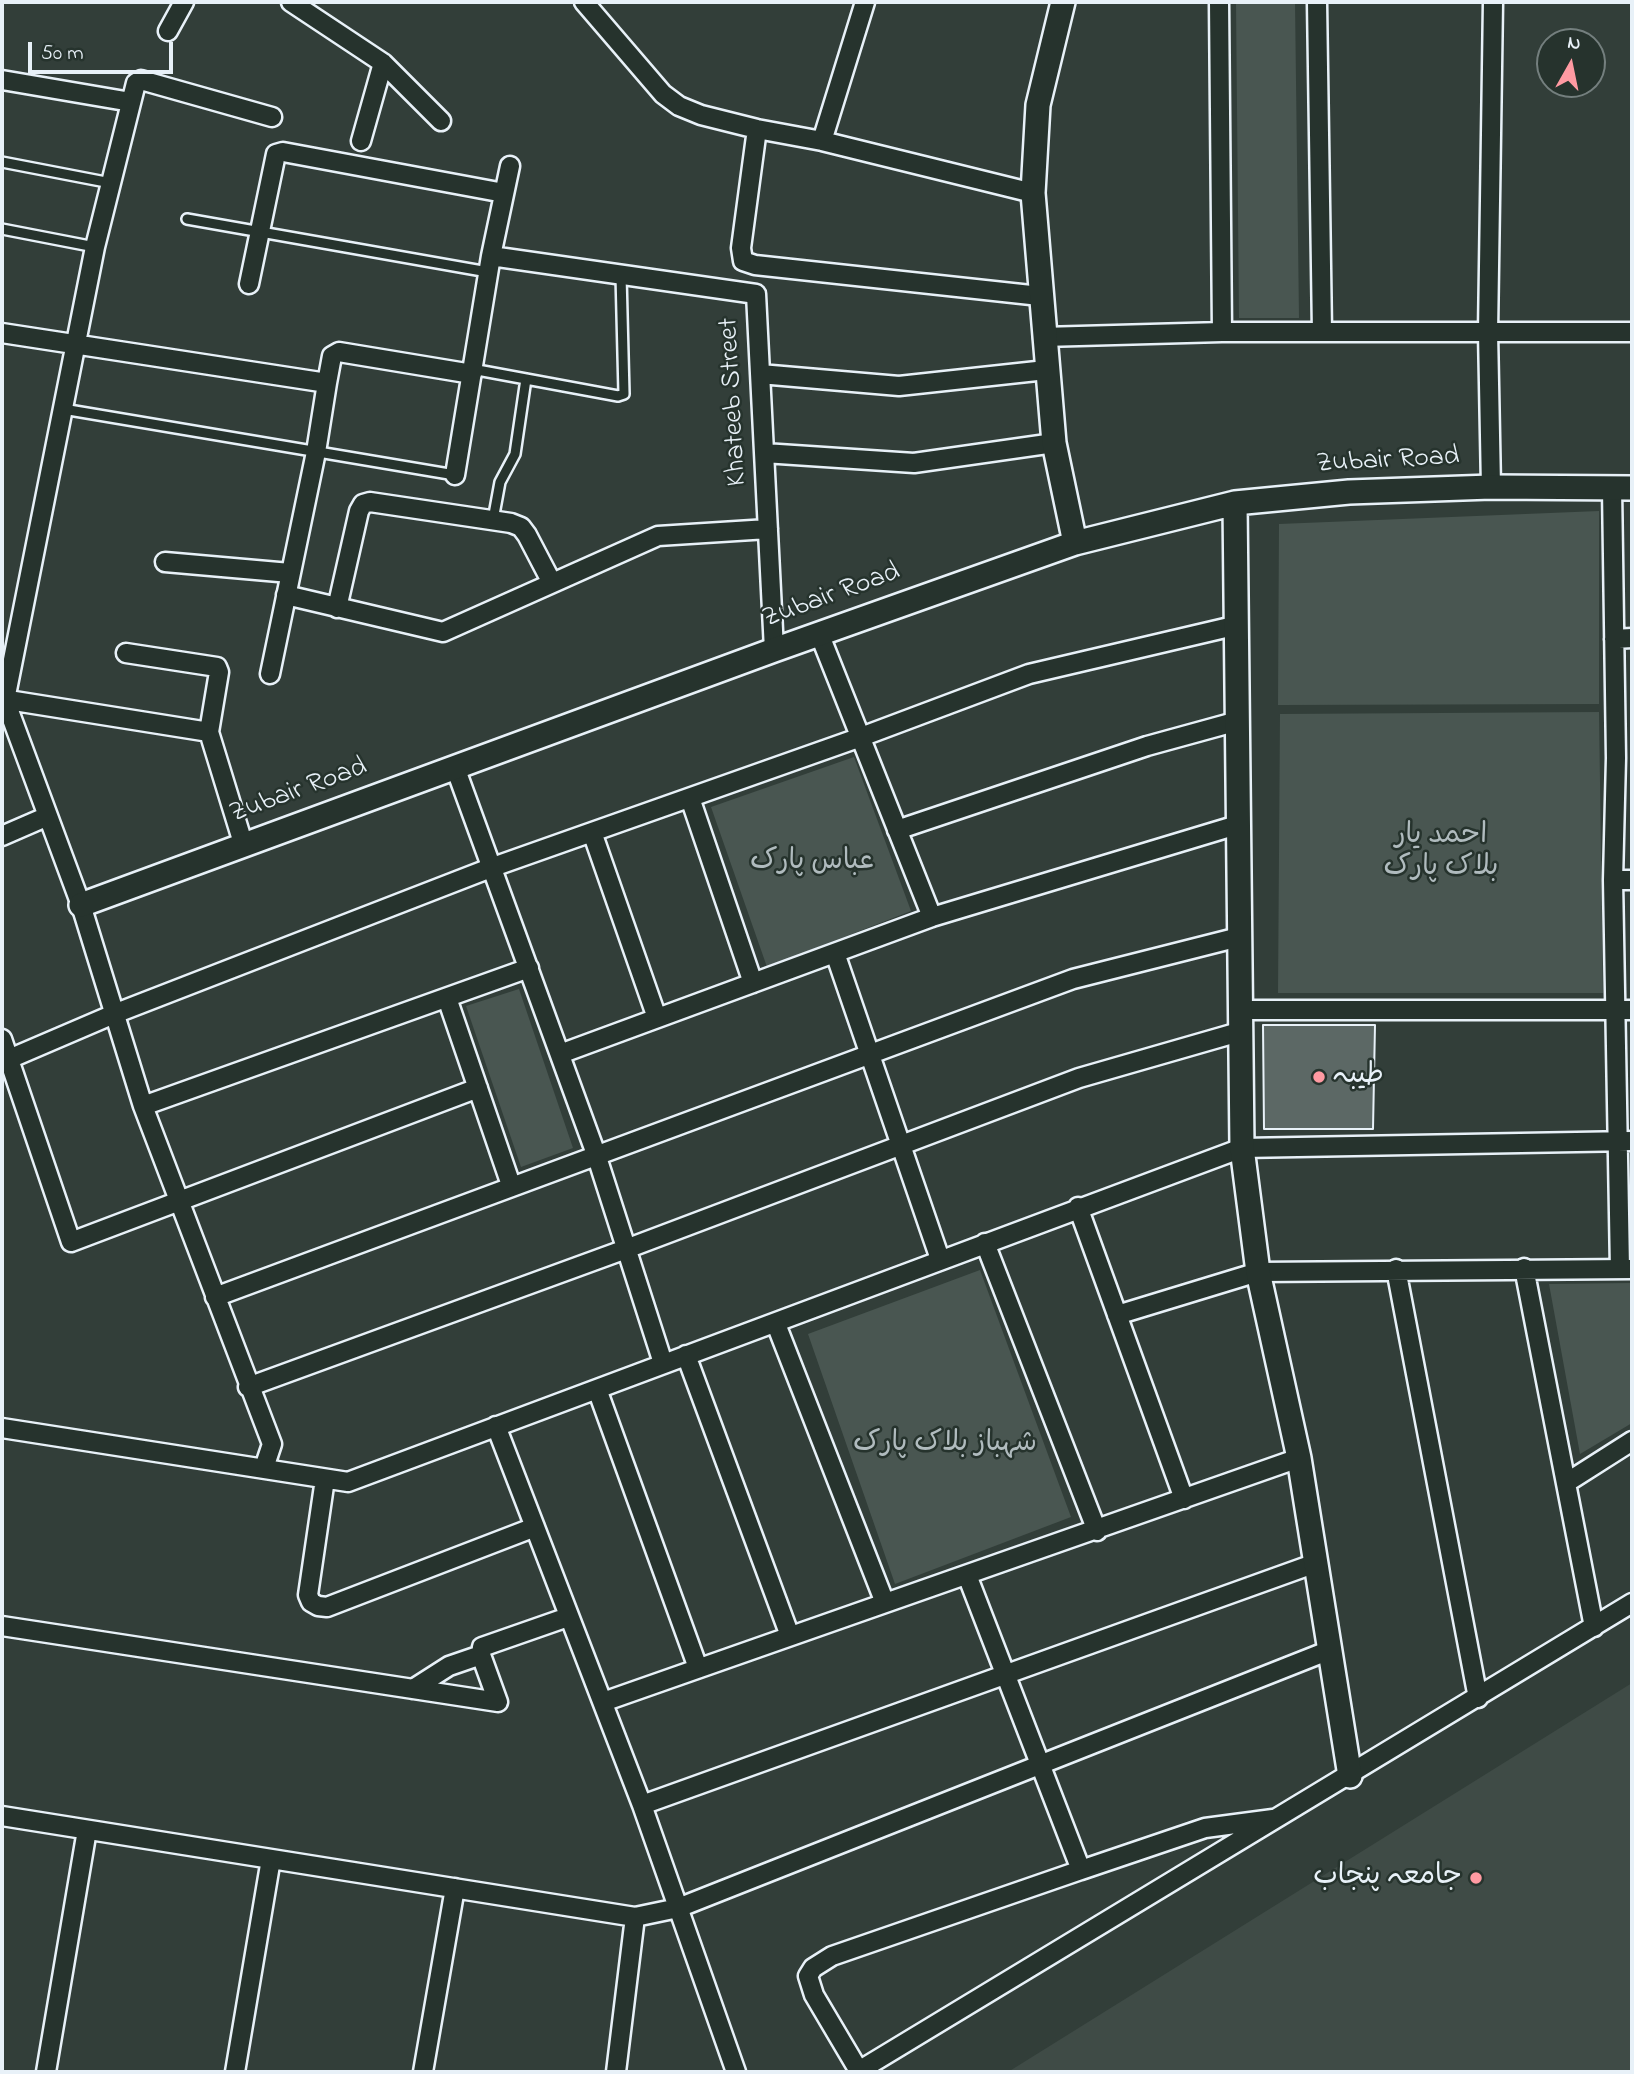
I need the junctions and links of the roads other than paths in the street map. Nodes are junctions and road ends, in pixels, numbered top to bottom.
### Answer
1 (184, 2) edge
2 (291, 2) edge
3 (584, 2) edge
4 (865, 2) edge
5 (1063, 2) edge
6 (1219, 2) edge
7 (1317, 2) edge
8 (1493, 2) edge
9 (168, 32) dead end
10 (383, 62) junction
11 (2, 80) edge
12 (131, 102) junction
13 (272, 117) dead end
14 (441, 121) dead end
15 (757, 129) junction
16 (360, 141) dead end
17 (822, 141) junction
18 (2, 162) edge
19 (510, 166) dead end
20 (111, 183) junction
21 (504, 193) junction
22 (1032, 193) junction
23 (187, 219) dead end
24 (2, 229) edge
25 (259, 231) junction
26 (95, 247) junction
27 (489, 264) junction
28 (755, 265) junction
29 (621, 275) junction
30 (248, 284) dead end
31 (756, 294) junction
32 (1040, 296) junction
33 (2, 332) edge
34 (1222, 332) junction
35 (1322, 332) junction
36 (1488, 332) junction
37 (1632, 332) edge
38 (1044, 337) junction
39 (75, 344) junction
40 (1046, 370) junction
41 (472, 372) junction
42 (760, 374) junction
43 (526, 379) junction
44 (327, 383) junction
45 (63, 409) junction
46 (1054, 443) junction
47 (316, 453) junction
48 (764, 453) junction
49 (455, 475) joint
50 (1491, 487) junction
51 (1622, 488) edge
52 (1235, 503) junction
53 (493, 520) junction
54 (768, 529) junction
55 (1075, 543) junction
56 (165, 562) dead end
57 (290, 573) junction
58 (551, 581) junction
59 (286, 595) junction
60 (337, 608) junction
61 (1238, 625) junction
62 (819, 633) junction
63 (1623, 638) edge
64 (774, 650) junction
65 (127, 653) dead end
66 (270, 674) dead end
67 (3, 700) edge
68 (1237, 722) junction
69 (209, 732) junction
70 (861, 737) junction
71 (1624, 758) edge
72 (456, 767) junction
73 (690, 798) junction
74 (48, 816) junction
75 (1237, 825) junction
76 (897, 831) junction
77 (592, 832) junction
78 (2, 836) edge
79 (243, 843) junction
80 (493, 867) junction
81 (1613, 880) junction
82 (1632, 880) edge
83 (81, 905) junction
84 (932, 917) junction
85 (1239, 937) junction
86 (835, 953) junction
87 (529, 968) junction
88 (753, 983) junction
89 (447, 998) junction
90 (1625, 1010) edge
91 (114, 1014) junction
92 (657, 1018) junction
93 (1239, 1021) junction
94 (2, 1040) edge
95 (560, 1054) junction
96 (871, 1054) junction
97 (9, 1059) junction
98 (478, 1088) junction
99 (143, 1106) junction
100 (1626, 1141) edge
101 (902, 1143) junction
102 (1242, 1148) junction
103 (596, 1154) junction
104 (511, 1185) junction
105 (178, 1202) junction
106 (1079, 1207) junction
107 (985, 1243) junction
108 (626, 1249) junction
109 (940, 1259) junction
110 (1524, 1268) junction
111 (1396, 1269) junction
112 (1626, 1269) edge
113 (1258, 1272) junction
114 (215, 1297) junction
115 (1117, 1315) junction
116 (776, 1324) junction
117 (687, 1355) junction
118 (663, 1363) junction
119 (248, 1387) junction
120 (597, 1388) junction
121 (496, 1426) junction
122 (2, 1428) edge
123 (1632, 1441) edge
124 (1299, 1458) junction
125 (264, 1468) junction
126 (325, 1479) junction
127 (1566, 1483) junction
128 (1184, 1499) junction
129 (535, 1527) junction
130 (1097, 1531) junction
131 (1316, 1563) junction
132 (968, 1575) junction
133 (885, 1603) junction
134 (1632, 1603) edge
135 (568, 1617) junction
136 (2, 1626) edge
137 (1594, 1627) junction
138 (790, 1636) junction
139 (1330, 1650) junction
140 (481, 1655) junction
141 (698, 1668) junction
142 (1005, 1674) junction
143 (413, 1689) junction
144 (1478, 1698) junction
145 (603, 1702) junction
146 (1039, 1765) junction
147 (1350, 1776) junction
148 (642, 1805) junction
149 (2, 1816) edge
150 (1282, 1818) junction
151 (87, 1830) junction
152 (271, 1859) junction
153 (1081, 1870) junction
154 (455, 1888) junction
155 (678, 1908) junction
156 (635, 1917) junction
157 (46, 2072) edge
158 (235, 2072) edge
159 (423, 2072) edge
160 (615, 2072) edge
161 (736, 2072) edge
162 (858, 2072) edge

1 - 9 street
2 - 10 street
3 - 15 street
4 - 17 street
5 - 22 street
6 - 34 street
7 - 35 street
8 - 36 street
10 - 14 street
10 - 16 street
11 - 12 street
12 - 13 street
12 - 20 street
15 - 17 street
15 - 28 street
17 - 22 street
18 - 20 lane
19 - 21 street
20 - 26 street
21 - 25 street
21 - 27 street
22 - 32 street
23 - 25 lane
24 - 26 lane
25 - 27 lane
25 - 30 street
26 - 39 street
27 - 29 street, Khateeb Street
27 - 41 street
28 - 31 street
28 - 32 street
29 - 31 street, Khateeb Street
29 - 43 lane
31 - 42 street, Khateeb Street
32 - 38 street
33 - 39 street
34 - 35 street
34 - 38 street
35 - 36 street
36 - 37 street
36 - 50 street
38 - 40 street
39 - 44 street
39 - 45 street
40 - 42 street
40 - 46 street
41 - 43 lane
41 - 44 street
41 - 49 street
42 - 48 street, Khateeb Street
43 - 53 lane
44 - 47 street
45 - 47 lane
45 - 67 street
46 - 48 street
46 - 55 street
47 - 49 lane
47 - 57 street
48 - 54 street, Khateeb Street
50 - 51 street, Zubair Road
50 - 52 street, Zubair Road
51 - 63 street
52 - 55 street, Zubair Road
52 - 61 street
53 - 58 street
53 - 60 street
54 - 58 street
54 - 64 street, Khateeb Street
55 - 62 street, Zubair Road
56 - 57 street
57 - 59 street
58 - 60 street
59 - 60 street
59 - 66 street
61 - 68 street
61 - 70 street
62 - 64 street, Zubair Road
62 - 70 street
63 - 71 street
64 - 72 street, Zubair Road
65 - 69 street
67 - 69 street
67 - 74 street
68 - 75 street
68 - 76 street
69 - 79 street
70 - 73 street
70 - 76 street
71 - 81 street
72 - 79 street, Zubair Road
72 - 80 street
73 - 77 street
73 - 88 street
74 - 78 street
74 - 83 street
75 - 84 street
75 - 85 street
76 - 84 street
77 - 80 street
77 - 92 street
79 - 83 street, Zubair Road
80 - 87 street
80 - 91 street
81 - 82 street
81 - 90 street
83 - 91 street
84 - 86 street
85 - 93 street
85 - 96 street
86 - 88 street
86 - 96 street
87 - 89 street
87 - 95 street
88 - 92 street
89 - 98 street
89 - 99 street
90 - 93 street
90 - 100 street
91 - 97 street
91 - 99 street
92 - 95 street
93 - 101 street
93 - 102 street
94 - 97 street
95 - 103 street
96 - 101 street
96 - 103 street
97 - 105 street
98 - 104 street
98 - 105 street
99 - 105 street
100 - 102 street
100 - 112 street
101 - 108 street
101 - 109 street
102 - 106 street
102 - 113 street
103 - 104 street
103 - 108 street
104 - 114 street
105 - 114 street
106 - 107 street
106 - 115 street
107 - 109 street
107 - 130 street
108 - 118 street
108 - 119 street
109 - 116 street
110 - 111 street
110 - 112 street
110 - 127 street
111 - 113 street
111 - 144 street
113 - 115 street
113 - 124 street
114 - 119 street
115 - 128 street
116 - 117 street
116 - 133 street
117 - 118 street
117 - 138 street
118 - 120 street
119 - 125 street
120 - 121 street
120 - 141 street
121 - 126 street
121 - 129 street
122 - 125 street
123 - 127 street
124 - 128 street
124 - 131 street
125 - 126 street
126 - 129 street
127 - 137 street
128 - 130 street
129 - 135 street
130 - 132 street
131 - 139 street
131 - 142 street
132 - 133 street
132 - 142 street
133 - 138 street
134 - 137 street
135 - 140 street
135 - 145 street
136 - 143 street
137 - 144 street
138 - 141 street
139 - 146 street
139 - 147 street
140 - 143 street
140 - 143 street
141 - 145 street
142 - 146 street
142 - 148 street
144 - 147 street
145 - 148 street
146 - 153 street
146 - 155 street
147 - 150 street
148 - 155 street
149 - 151 street
150 - 153 street
150 - 162 street
151 - 152 street
151 - 157 street
152 - 154 street
152 - 158 street
153 - 162 street
154 - 156 street
154 - 159 street
155 - 156 street
155 - 161 street
156 - 160 street

